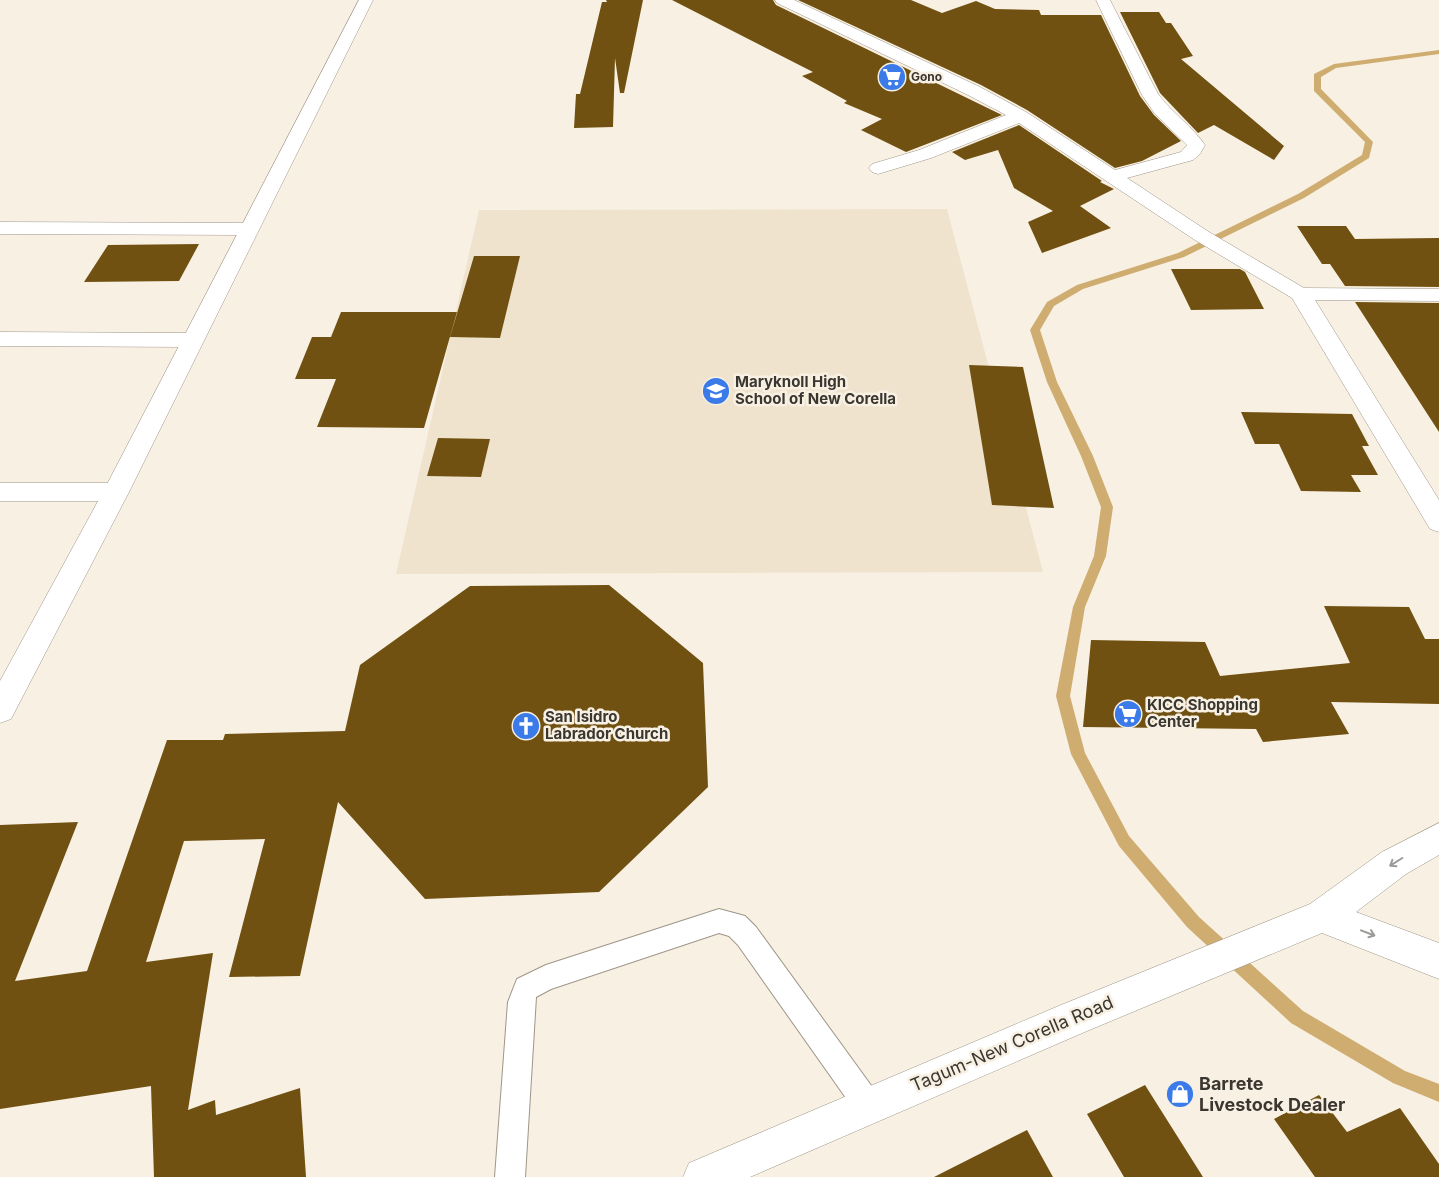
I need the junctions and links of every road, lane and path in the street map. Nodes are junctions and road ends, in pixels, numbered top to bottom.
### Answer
1 (366, 0) edge
2 (782, 0) edge
3 (1103, 0) edge
4 (1020, 116) junction
5 (878, 168) dead end
6 (1112, 177) junction
7 (0, 228) edge
8 (249, 229) junction
9 (1300, 294) junction
10 (1439, 295) edge
11 (0, 339) edge
12 (193, 340) junction
13 (0, 492) edge
14 (116, 492) junction
15 (1439, 522) edge
16 (0, 710) edge
17 (1439, 838) edge
18 (1322, 916) junction
19 (1439, 961) edge
20 (868, 1105) junction
21 (510, 1177) edge
22 (703, 1177) edge

1 - 8 street
2 - 4 street
3 - 6 street
4 - 5 street
4 - 6 street
6 - 9 street
7 - 8 street
8 - 12 street
9 - 10 street
9 - 15 street
11 - 12 street
12 - 14 street
13 - 14 street
14 - 16 street
17 -> 18 street, Tagum-New Corella Road
18 -> 19 street
18 - 20 street, Tagum-New Corella Road
20 - 21 lane
20 - 22 street, Tagum-New Corella Road

